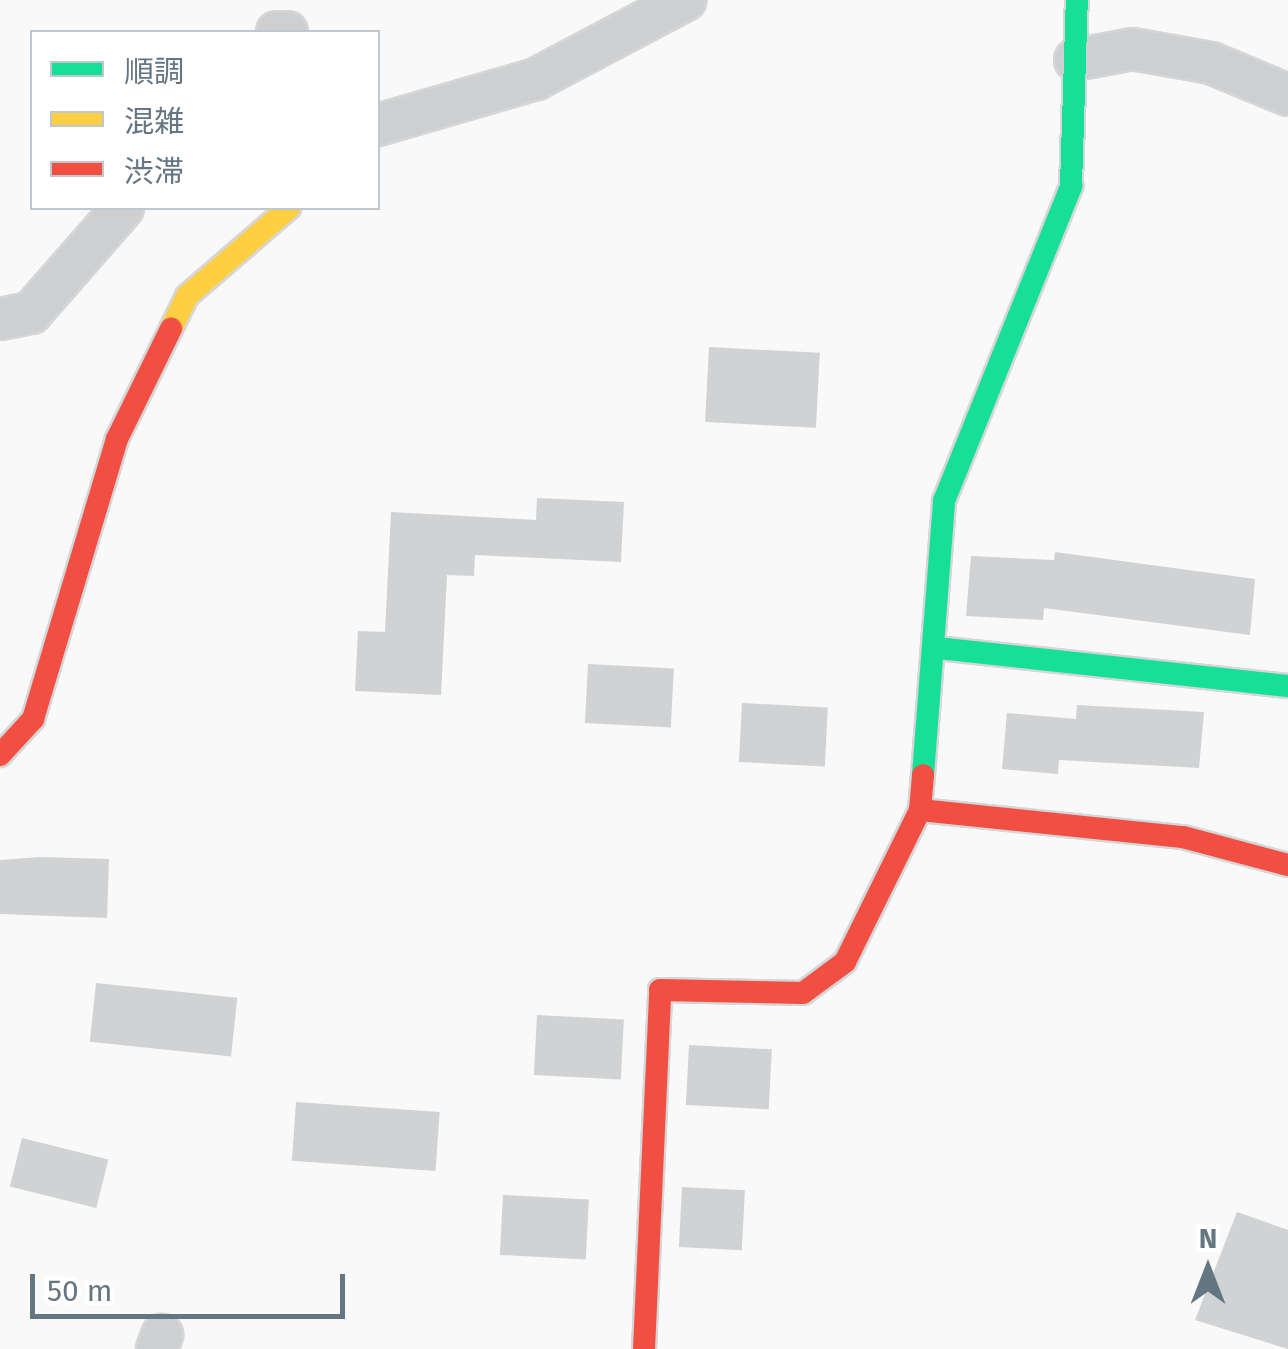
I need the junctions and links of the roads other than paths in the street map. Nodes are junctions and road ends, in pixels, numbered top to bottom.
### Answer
1 (684, 0) edge
2 (1077, 0) edge
3 (1075, 60) junction
4 (1288, 95) edge
5 (380, 125) edge
6 (122, 210) edge
7 (288, 210) edge
8 (0, 318) edge
9 (938, 648) junction
10 (1288, 686) edge
11 (0, 756) edge
12 (920, 810) junction
13 (1288, 864) edge
14 (644, 1349) edge

1 - 5 street
2 - 3 street
3 - 4 street
3 - 9 street
6 - 8 street
7 - 11 street
9 - 10 street
9 - 12 street
12 - 13 street
12 - 14 street

